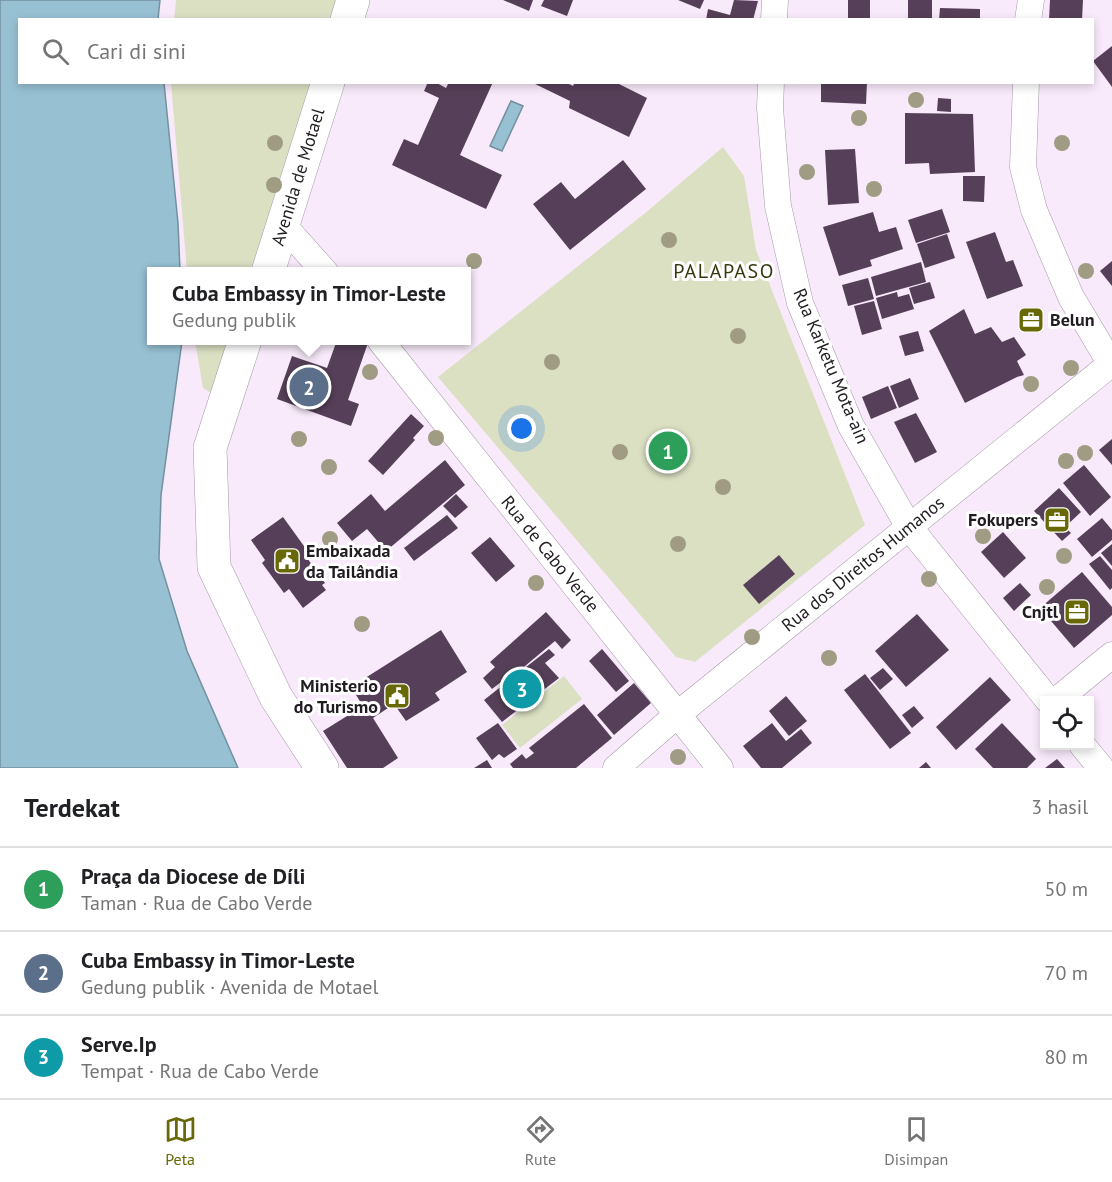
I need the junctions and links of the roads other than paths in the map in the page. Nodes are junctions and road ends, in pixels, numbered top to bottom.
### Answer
1 (353, 0) edge
2 (775, 0) edge
3 (1031, 0) edge
4 (348, 18) edge
5 (774, 18) edge
6 (1028, 18) edge
7 (327, 84) edge
8 (771, 84) edge
9 (1026, 84) edge
10 (283, 225) junction
11 (270, 267) edge
12 (321, 267) edge
13 (243, 345) edge
14 (384, 345) edge
15 (1112, 364) edge
16 (909, 527) junction
17 (1112, 655) edge
18 (1045, 696) edge
19 (1062, 696) edge
20 (678, 714) junction
21 (1086, 750) edge
22 (322, 768) edge
23 (616, 768) edge
24 (720, 768) edge
25 (1101, 768) edge

1 - 4 main road
2 - 5 street
3 - 6 street
7 - 10 main road, Avenida de Motael
8 - 16 street, Rua Karketu Mota-ain
9 - 15 street
10 - 11 main road, Avenida de Motael
10 - 12 street
13 - 22 main road
14 - 20 street, Rua de Cabo Verde
15 - 16 street, Rua dos Direitos Humanos
16 - 18 street, Rua Karketu Mota-ain
16 - 20 street, Rua dos Direitos Humanos
17 - 19 street
20 - 23 street, Rua dos Direitos Humanos
20 - 24 street, Rua de Cabo Verde
21 - 25 street

